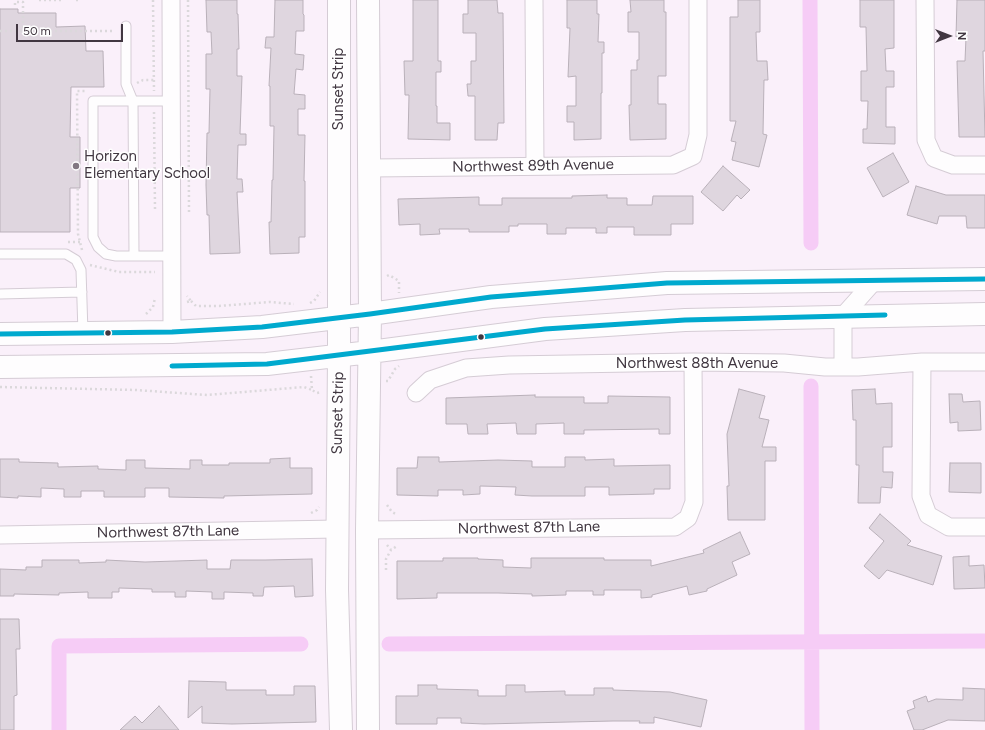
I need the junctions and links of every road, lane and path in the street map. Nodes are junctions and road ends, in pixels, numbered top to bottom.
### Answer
1 (39, 0) edge
2 (63, 0) edge
3 (76, 0) edge
4 (80, 0) edge
5 (153, 0) edge
6 (171, 0) edge
7 (188, 0) edge
8 (339, 0) edge
9 (368, 0) edge
10 (534, 0) edge
11 (698, 0) edge
12 (925, 0) edge
13 (15, 5) dead end
14 (126, 28) joint
15 (0, 31) edge
16 (23, 31) junction
17 (133, 101) junction
18 (154, 101) junction
19 (172, 101) junction
20 (985, 165) edge
21 (535, 166) junction
22 (370, 168) junction
23 (189, 194) dead end
24 (155, 210) dead end
25 (0, 254) edge
26 (134, 256) junction
27 (172, 256) junction
28 (90, 265) dead end
29 (155, 279) dead end
30 (876, 279) junction
31 (985, 279) edge
32 (82, 292) junction
33 (155, 293) dead end
34 (0, 294) edge
35 (155, 300) dead end
36 (191, 301) dead end
37 (297, 304) dead end
38 (370, 314) junction
39 (985, 314) edge
40 (843, 316) junction
41 (339, 318) junction
42 (172, 332) junction
43 (83, 333) junction
44 (0, 334) edge
45 (370, 352) junction
46 (339, 356) junction
47 (693, 362) junction
48 (922, 362) junction
49 (985, 362) edge
50 (0, 367) edge
51 (843, 367) junction
52 (388, 381) dead end
53 (387, 386) dead end
54 (0, 387) edge
55 (312, 390) dead end
56 (416, 393) dead end
57 (387, 497) dead end
58 (985, 527) edge
59 (337, 530) junction
60 (377, 530) junction
61 (0, 535) edge
62 (399, 545) dead end
63 (341, 730) edge
64 (368, 730) edge

1 - 2 path
3 - 4 path
5 - 18 path
6 - 19 street
7 - 23 path
8 - 41 main road, Sunset Strip
9 - 22 main road, Sunset Strip
10 - 21 street
11 - 21 street, Northwest 89th Avenue
12 - 20 street
13 - 16 path
14 - 16 path
14 - 17 lane
15 - 16 path
17 - 18 lane
17 - 26 lane
17 - 26 lane
18 - 19 lane
18 - 24 path
19 - 27 street
21 - 22 street, Northwest 89th Avenue
22 - 38 main road, Sunset Strip
25 - 32 lane
26 - 27 lane
27 - 42 street
28 - 29 path
30 - 31 main road
30 - 38 main road
30 - 40 street
32 - 34 lane
32 - 43 lane
33 - 35 path
36 - 37 path
38 - 41 main road
38 - 45 main road, Sunset Strip
39 - 40 main road
40 - 45 main road
40 - 51 street
41 - 42 main road
41 - 46 main road, Sunset Strip
42 - 43 main road
43 - 44 main road
45 - 46 main road
45 - 60 main road, Sunset Strip
46 - 50 main road
46 - 59 main road, Sunset Strip
47 - 51 street, Northwest 88th Avenue
47 - 56 street, Northwest 88th Avenue
47 - 60 street, Northwest 87th Lane
48 - 49 street, Northwest 88th Avenue
48 - 51 street, Northwest 88th Avenue
48 - 58 street
52 - 53 path
54 - 55 path
57 - 60 path
59 - 61 street, Northwest 87th Lane
59 - 63 main road, Sunset Strip
60 - 62 path
60 - 64 main road, Sunset Strip

